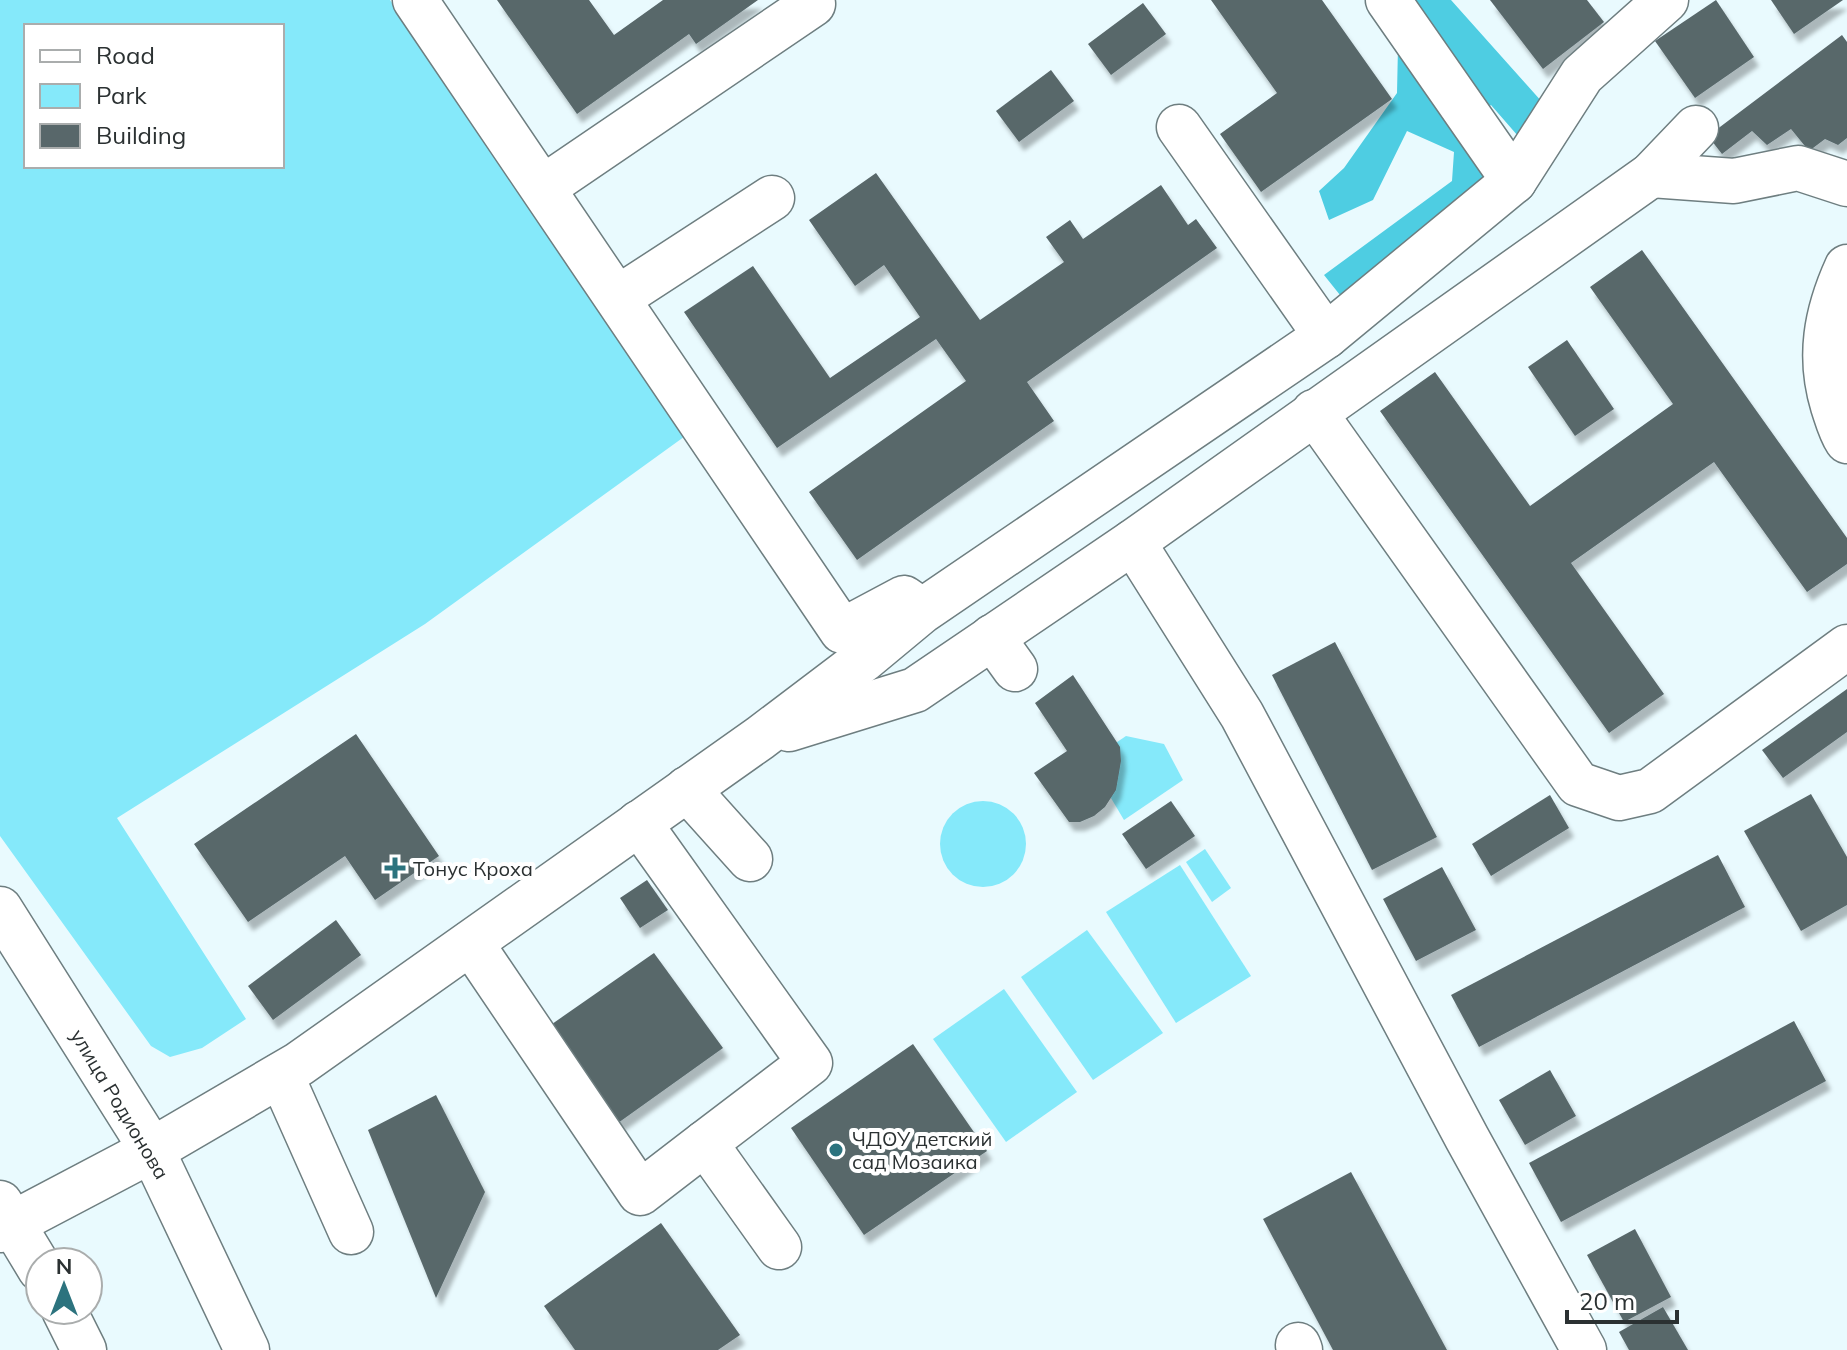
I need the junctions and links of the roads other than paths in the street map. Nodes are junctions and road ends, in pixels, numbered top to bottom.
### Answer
1 (415, 0) edge
2 (447, 0) edge
3 (1388, 0) edge
4 (1666, 0) edge
5 (813, 4) dead end
6 (475, 86) junction
7 (1179, 127) dead end
8 (1696, 128) dead end
9 (1651, 175) junction
10 (1514, 181) junction
11 (1847, 184) edge
12 (544, 187) junction
13 (772, 198) dead end
14 (1847, 267) edge
15 (618, 298) junction
16 (1326, 336) junction
17 (1314, 412) junction
18 (1847, 441) edge
19 (1133, 542) junction
20 (852, 645) junction
21 (1847, 647) edge
22 (760, 738) junction
23 (687, 789) junction
24 (639, 823) junction
25 (750, 859) dead end
26 (0, 909) edge
27 (471, 943) junction
28 (281, 1075) junction
29 (705, 1143) junction
30 (152, 1150) junction
31 (5, 1219) edge
32 (351, 1232) dead end
33 (24, 1246) edge
34 (779, 1247) dead end
35 (72, 1326) edge
36 (84, 1350) edge
37 (247, 1350) edge
38 (1584, 1350) edge

1 - 6 street
2 - 6 street
3 - 10 street
4 - 10 street
5 - 12 street
6 - 12 street
7 - 16 street
8 - 9 street
9 - 11 street
9 - 17 street
10 - 16 street
12 - 15 street
13 - 15 street
14 - 18 street
15 - 20 street
16 - 20 street
17 - 19 street
17 - 21 street
19 - 22 street
19 - 38 street
20 - 22 street
22 - 23 street
23 - 24 street
23 - 25 street
24 - 27 street
24 - 29 street
26 - 30 street, улица Родионова
27 - 28 street
27 - 29 street
28 - 30 street
28 - 32 street
29 - 34 street
30 - 31 street
30 - 37 street, улица Родионова
31 - 33 street
35 - 36 street

